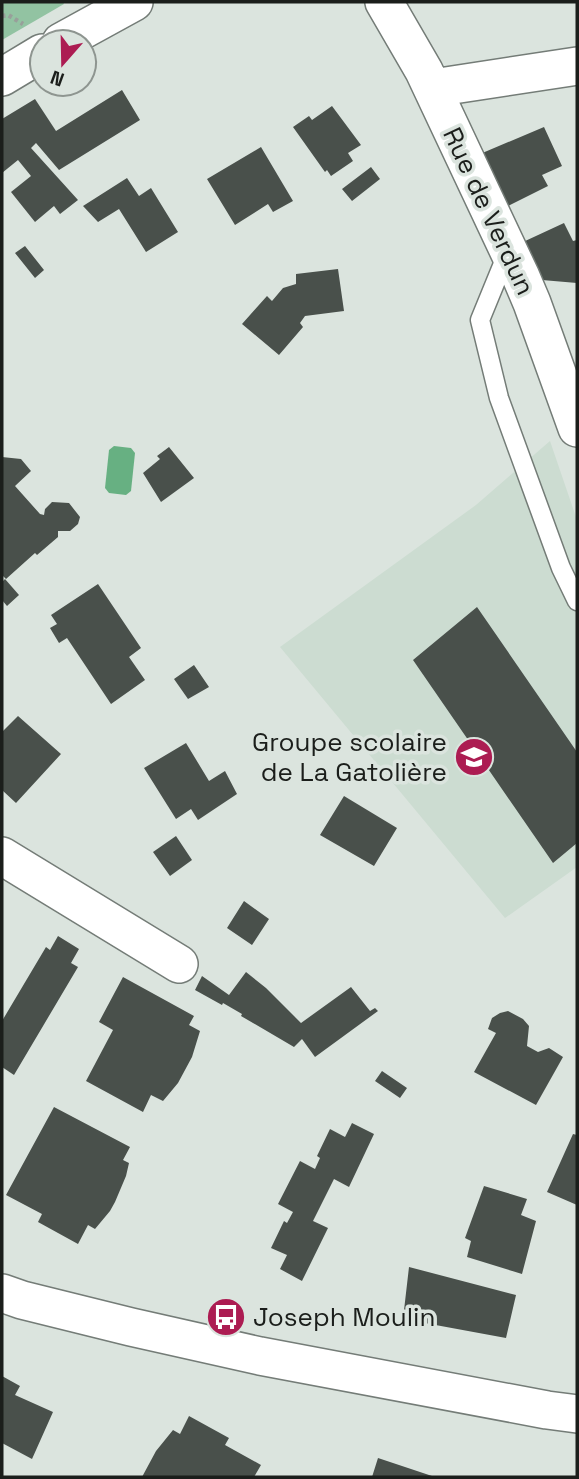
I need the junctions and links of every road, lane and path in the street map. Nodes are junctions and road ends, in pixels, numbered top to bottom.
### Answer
1 (384, 2) edge
2 (114, 6) edge
3 (82, 28) edge
4 (28, 61) edge
5 (577, 66) edge
6 (2, 77) edge
7 (433, 88) junction
8 (509, 251) junction
9 (577, 428) edge
10 (577, 601) edge
11 (2, 856) edge
12 (179, 964) dead end
13 (2, 1293) edge
14 (577, 1414) edge

1 - 7 street, Rue de Verdun
2 - 3 street
4 - 6 street
5 - 7 street
7 - 8 street, Rue de Verdun
8 - 9 street, Rue de Verdun
8 - 10 lane
11 - 12 street
13 - 14 street

